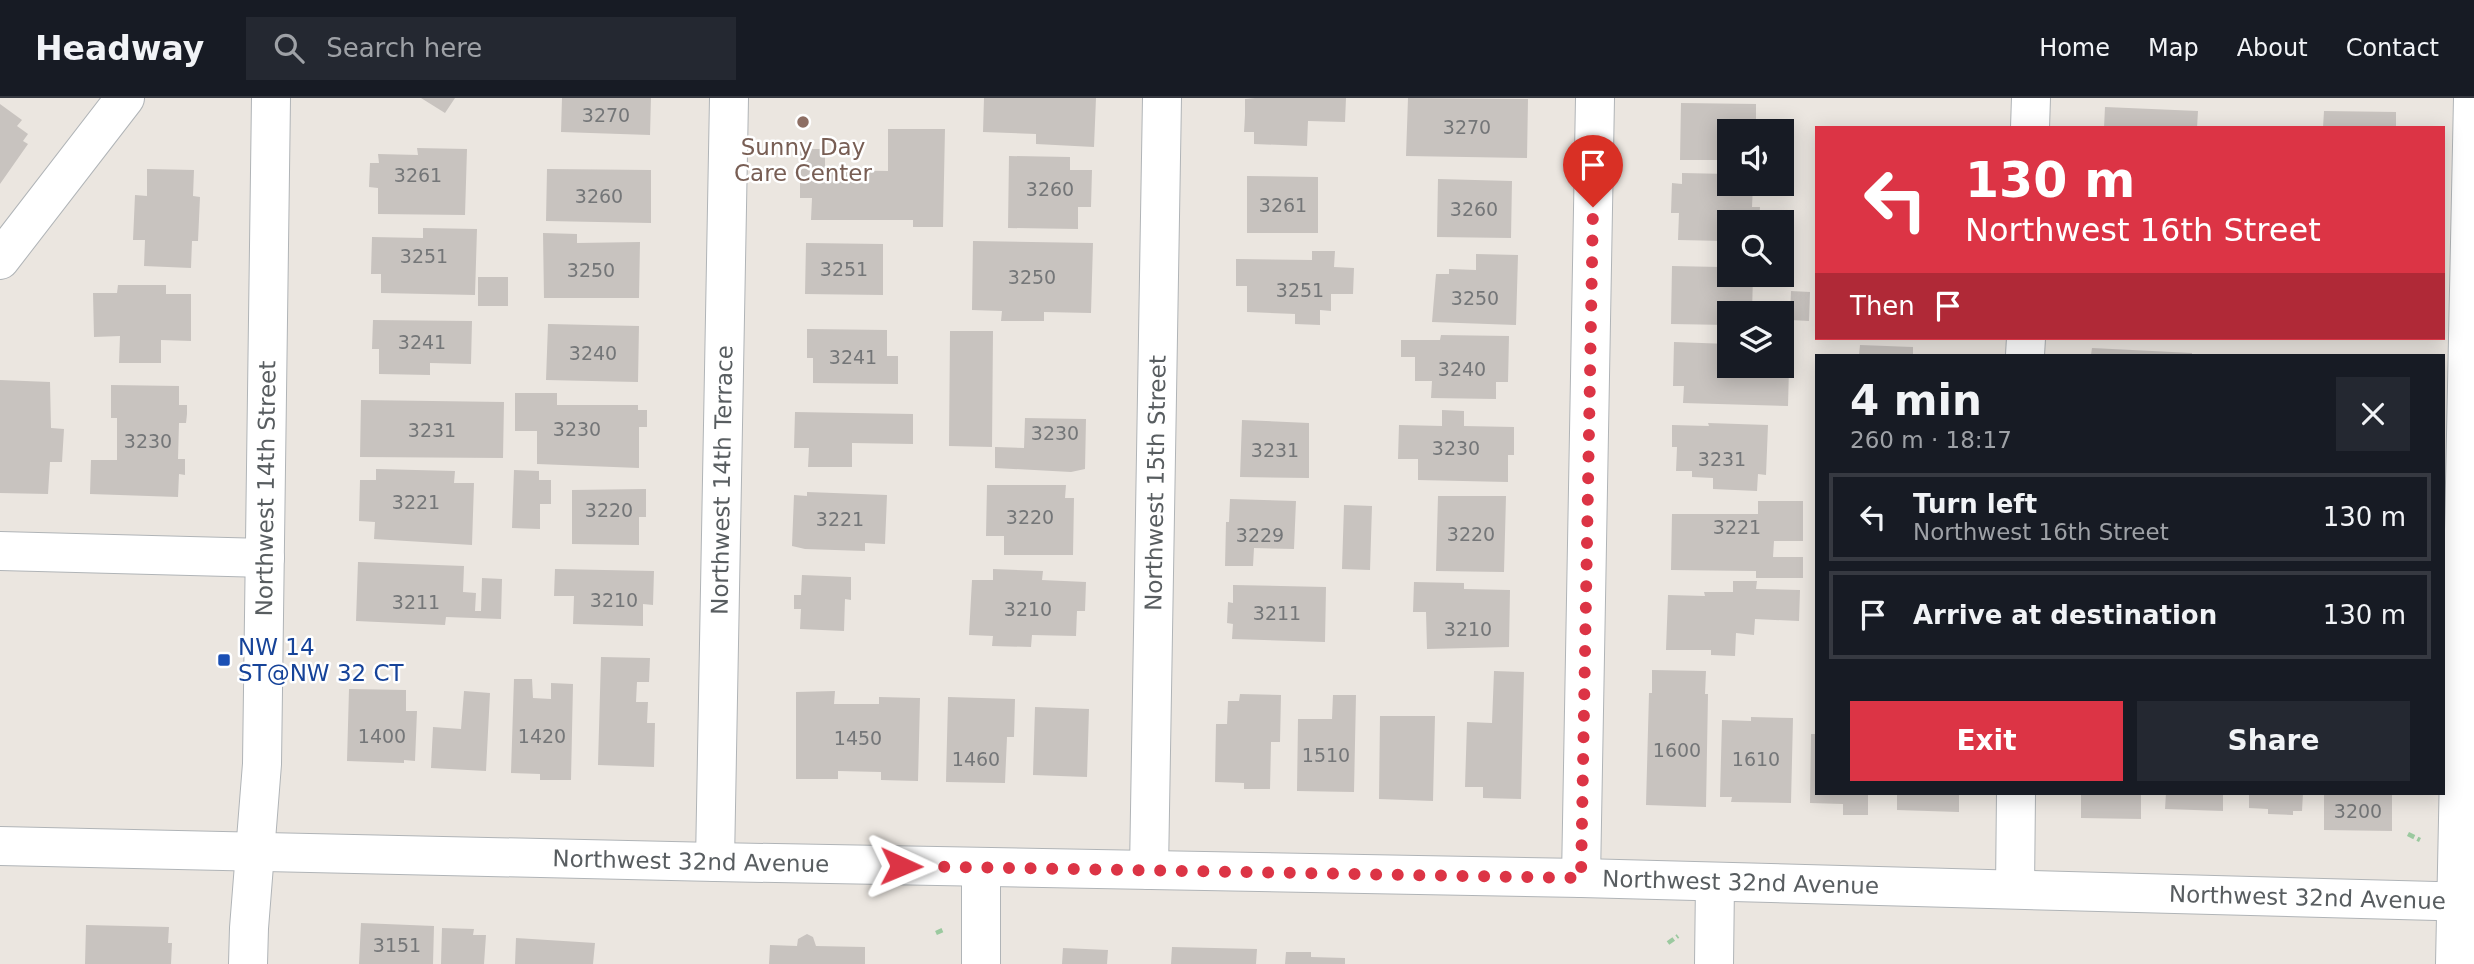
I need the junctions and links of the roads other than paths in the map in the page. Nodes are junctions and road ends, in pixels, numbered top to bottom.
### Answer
1 (125, 98) edge
2 (271, 98) edge
3 (729, 98) edge
4 (1162, 98) edge
5 (1595, 98) edge
6 (2031, 98) edge
7 (2473, 98) edge
8 (2030, 126) edge
9 (0, 260) edge
10 (0, 551) edge
11 (265, 558) junction
12 (2017, 795) edge
13 (0, 846) edge
14 (256, 852) junction
15 (715, 862) junction
16 (981, 868) junction
17 (1149, 870) junction
18 (1581, 878) junction
19 (1715, 883) junction
20 (2015, 889) junction
21 (2466, 902) edge
22 (248, 964) edge
23 (981, 964) edge
24 (1714, 964) edge
25 (2455, 964) edge

1 - 9 street
2 - 11 street, Northwest 14th Street
3 - 15 street, Northwest 14th Terrace
4 - 17 street, Northwest 15th Street
5 - 18 street
6 - 8 street
7 - 21 street
10 - 11 street
11 - 14 street, Northwest 14th Street
12 - 20 street
13 - 14 street, Northwest 32nd Avenue
14 - 15 street, Northwest 32nd Avenue
14 - 22 street, Northwest 14th Street
15 - 16 street, Northwest 32nd Avenue
16 - 17 street, Northwest 32nd Avenue
16 - 23 street
17 - 18 street, Northwest 32nd Avenue
18 - 19 street, Northwest 32nd Avenue
19 - 20 street, Northwest 32nd Avenue
19 - 24 street
20 - 21 street, Northwest 32nd Avenue
21 - 25 street

